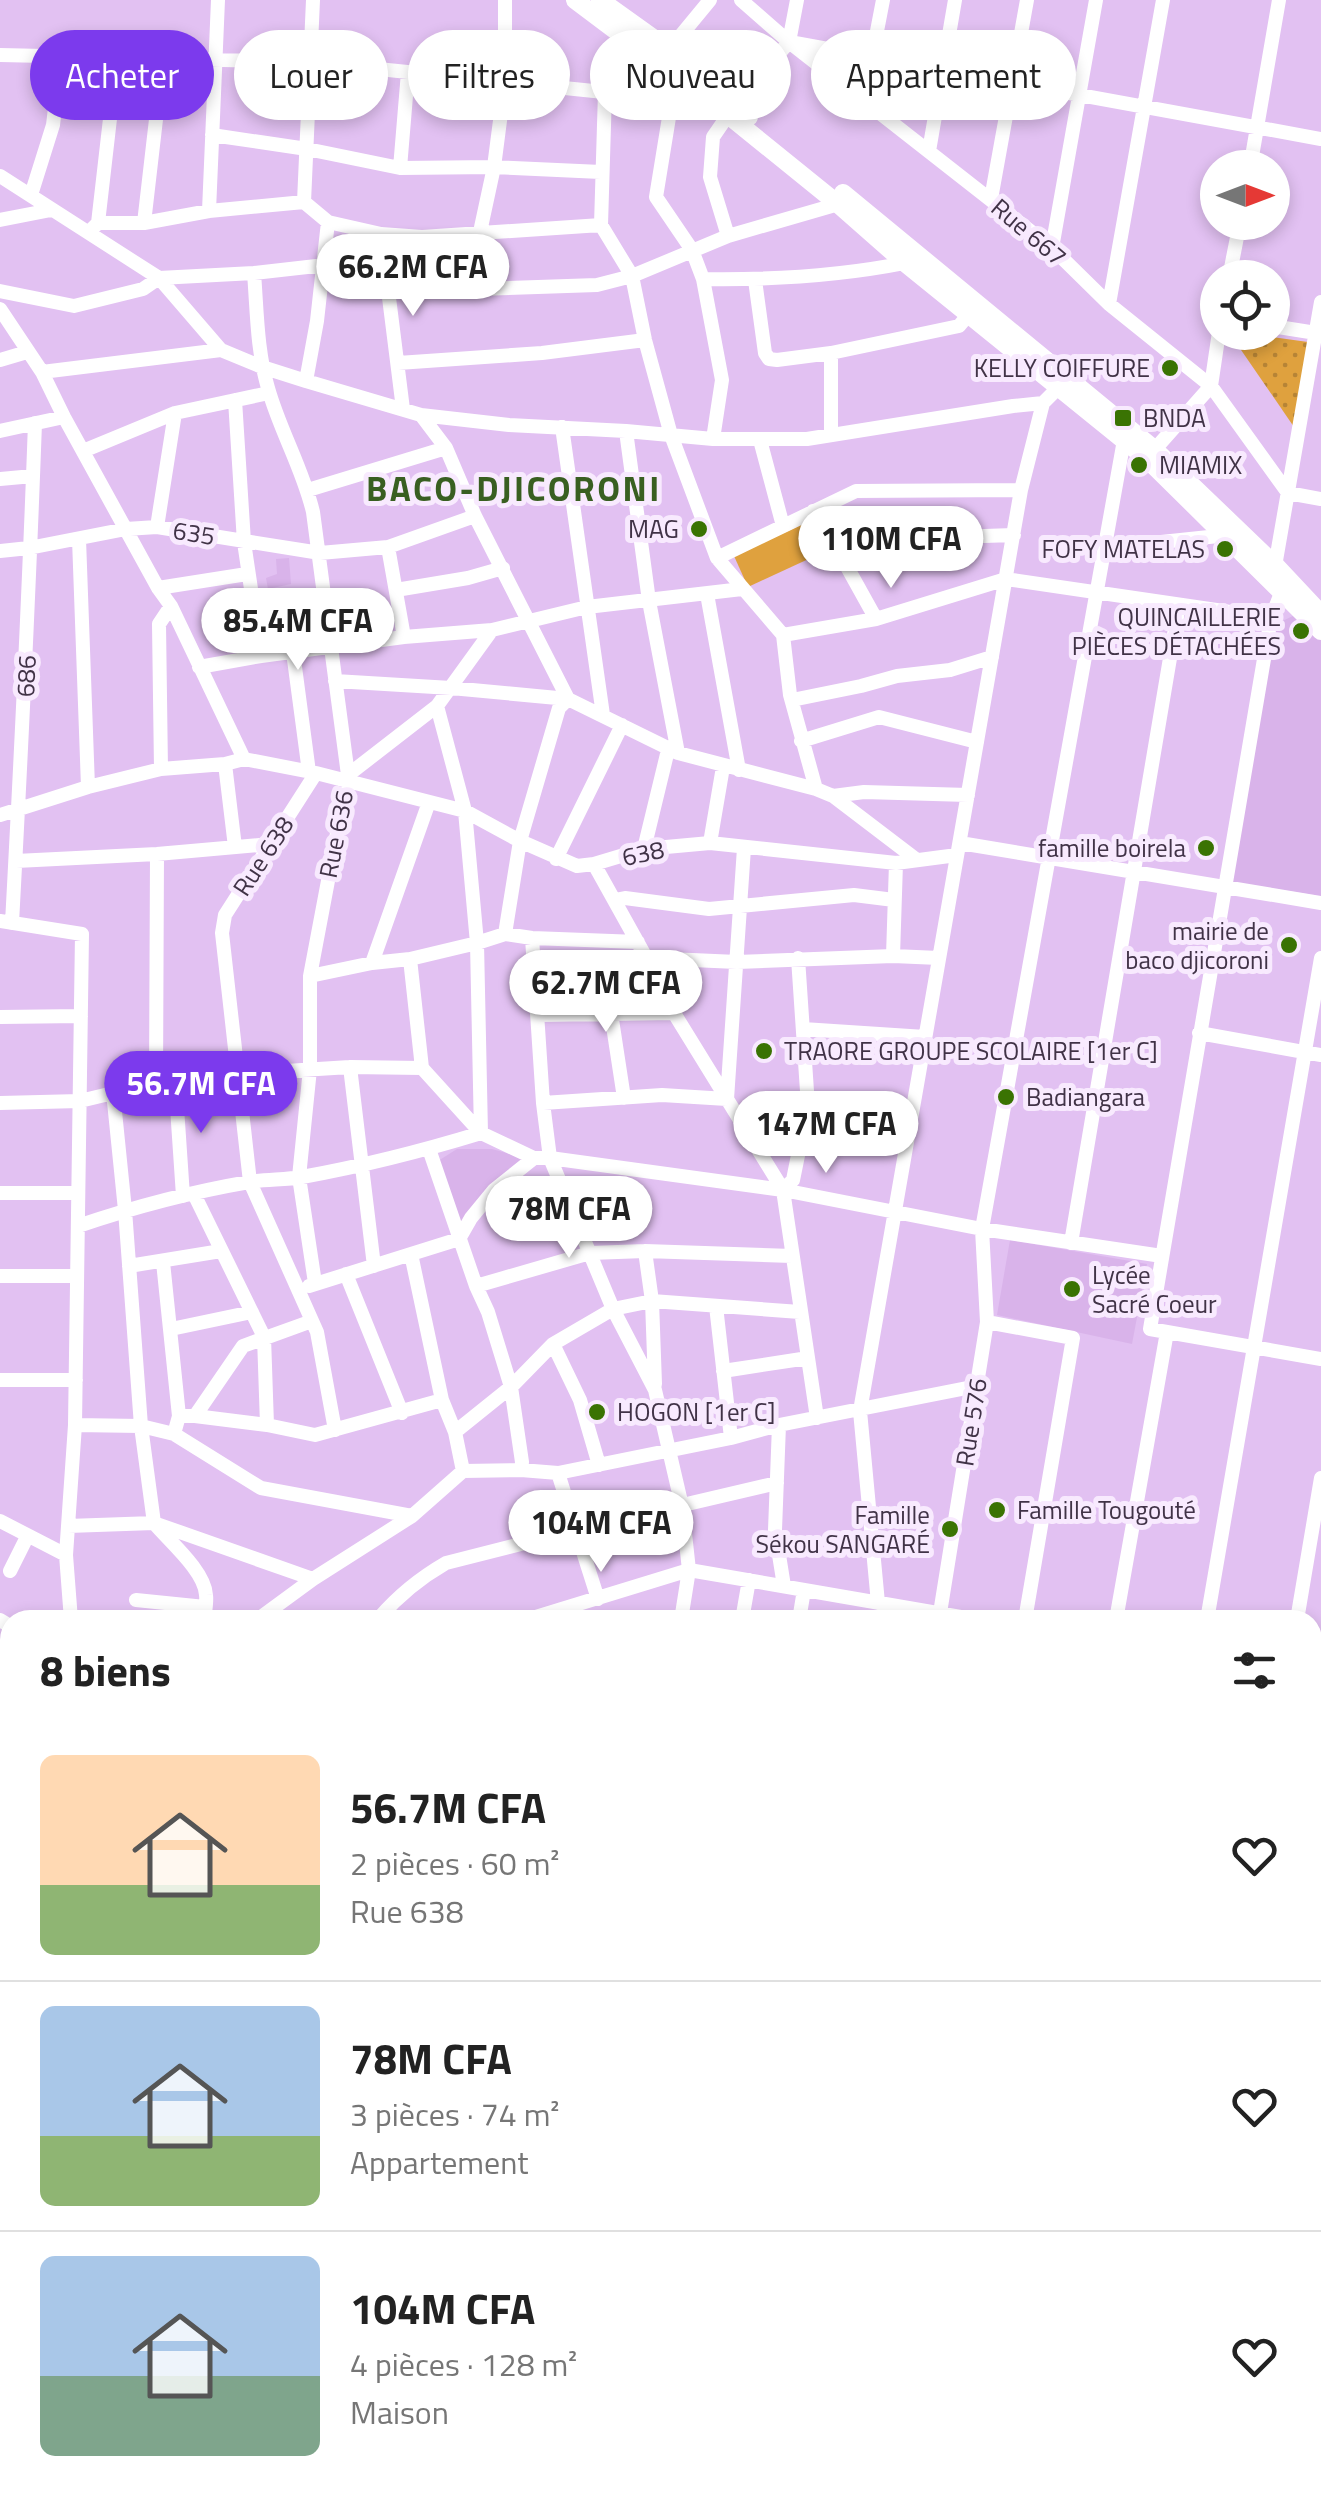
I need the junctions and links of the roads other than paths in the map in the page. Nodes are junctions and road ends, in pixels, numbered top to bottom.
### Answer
1 (218, 0) edge
2 (313, 0) edge
3 (505, 0) edge
4 (575, 0) edge
5 (600, 0) edge
6 (710, 0) edge
7 (741, 0) edge
8 (797, 0) edge
9 (883, 0) edge
10 (955, 0) edge
11 (1026, 0) edge
12 (1096, 0) edge
13 (1162, 0) edge
14 (1279, 0) edge
15 (312, 30) edge
16 (505, 30) edge
17 (620, 30) edge
18 (632, 30) edge
19 (688, 30) edge
20 (775, 30) edge
21 (877, 30) edge
22 (950, 30) edge
23 (1021, 30) edge
24 (791, 32) edge
25 (791, 44) edge
26 (0, 56) edge
27 (30, 56) edge
28 (216, 60) junction
29 (234, 60) edge
30 (388, 70) edge
31 (408, 72) joint
32 (1076, 93) edge
33 (1080, 94) junction
34 (1144, 107) junction
35 (53, 120) edge
36 (108, 120) edge
37 (157, 120) edge
38 (307, 120) edge
39 (500, 120) edge
40 (604, 120) edge
41 (669, 120) edge
42 (724, 120) edge
43 (743, 120) edge
44 (934, 120) edge
45 (1005, 120) edge
46 (1258, 128) junction
47 (212, 135) junction
48 (1321, 140) edge
49 (306, 149) junction
50 (1254, 150) edge
51 (929, 151) junction
52 (494, 167) junction
53 (400, 168) junction
54 (601, 172) junction
55 (0, 176) edge
56 (31, 196) junction
57 (991, 199) junction
58 (304, 202) junction
59 (845, 202) junction
60 (51, 210) junction
61 (209, 211) junction
62 (0, 220) edge
63 (328, 222) junction
64 (144, 224) junction
65 (601, 225) junction
66 (93, 228) junction
67 (480, 232) junction
68 (381, 234) junction
69 (728, 236) junction
70 (1052, 248) junction
71 (692, 250) junction
72 (905, 263) junction
73 (325, 264) junction
74 (254, 273) junction
75 (632, 276) junction
76 (159, 278) junction
77 (703, 279) junction
78 (755, 280) junction
79 (0, 291) edge
80 (386, 292) junction
81 (1321, 302) edge
82 (1109, 304) junction
83 (973, 309) junction
84 (0, 310) edge
85 (1290, 329) edge
86 (1316, 333) junction
87 (645, 340) junction
88 (221, 350) junction
89 (1216, 350) edge
90 (27, 352) junction
91 (831, 353) junction
92 (0, 360) edge
93 (398, 363) junction
94 (262, 367) junction
95 (42, 372) junction
96 (306, 381) junction
97 (1064, 383) junction
98 (1211, 386) junction
99 (269, 393) junction
100 (236, 400) junction
101 (1042, 404) junction
102 (403, 409) junction
103 (174, 413) junction
104 (420, 415) junction
105 (64, 416) junction
106 (35, 423) junction
107 (562, 427) junction
108 (0, 431) edge
109 (626, 431) junction
110 (672, 435) junction
111 (831, 435) junction
112 (1128, 436) junction
113 (713, 440) junction
114 (760, 440) junction
115 (446, 448) junction
116 (83, 452) junction
117 (1150, 454) junction
118 (34, 476) junction
119 (0, 479) edge
120 (308, 490) junction
121 (1022, 490) junction
122 (1288, 494) junction
123 (1321, 499) edge
124 (814, 511) junction
125 (475, 516) junction
126 (784, 526) junction
127 (157, 528) junction
128 (126, 529) junction
129 (1232, 533) junction
130 (1014, 534) junction
131 (79, 540) junction
132 (244, 542) junction
133 (388, 547) junction
134 (836, 547) junction
135 (29, 548) junction
136 (1104, 548) junction
137 (0, 550) edge
138 (320, 553) junction
139 (717, 558) junction
140 (503, 568) junction
141 (247, 574) junction
142 (1006, 579) junction
143 (1279, 580) junction
144 (158, 588) junction
145 (396, 590) junction
146 (742, 590) junction
147 (1096, 592) junction
148 (707, 594) junction
149 (649, 602) junction
150 (1179, 605) junction
151 (171, 606) junction
152 (587, 607) junction
153 (1321, 614) edge
154 (1271, 618) junction
155 (876, 619) junction
156 (528, 620) junction
157 (492, 630) junction
158 (1321, 631) edge
159 (784, 635) junction
160 (404, 637) junction
161 (330, 648) junction
162 (293, 652) junction
163 (261, 656) junction
164 (992, 657) junction
165 (199, 667) junction
166 (335, 682) junction
167 (451, 688) junction
168 (568, 700) junction
169 (792, 700) junction
170 (438, 706) junction
171 (603, 715) junction
172 (622, 725) junction
173 (802, 742) junction
174 (978, 742) junction
175 (673, 751) junction
176 (244, 758) junction
177 (225, 764) junction
178 (731, 768) junction
179 (160, 769) junction
180 (313, 772) junction
181 (346, 778) junction
182 (88, 788) junction
183 (816, 789) junction
184 (968, 794) junction
185 (832, 796) junction
186 (429, 802) junction
187 (18, 808) junction
188 (465, 811) junction
189 (0, 815) edge
190 (520, 841) junction
191 (710, 842) junction
192 (271, 844) junction
193 (234, 847) junction
194 (744, 848) junction
195 (644, 849) junction
196 (958, 849) junction
197 (157, 854) junction
198 (1048, 858) junction
199 (556, 859) junction
200 (917, 860) junction
201 (16, 861) junction
202 (896, 863) junction
203 (594, 864) junction
204 (1132, 872) junction
205 (1224, 887) junction
206 (615, 900) junction
207 (894, 900) junction
208 (1321, 904) edge
209 (740, 907) junction
210 (6, 922) edge
211 (505, 934) junction
212 (532, 938) junction
213 (638, 942) junction
214 (478, 943) junction
215 (893, 956) junction
216 (647, 958) junction
217 (798, 958) junction
218 (940, 958) junction
219 (1321, 958) edge
220 (410, 959) junction
221 (372, 962) junction
222 (737, 962) junction
223 (310, 976) junction
224 (1319, 980) edge
225 (674, 1012) junction
226 (612, 1013) junction
227 (538, 1015) junction
228 (81, 1016) junction
229 (0, 1017) edge
230 (803, 1030) junction
231 (1199, 1033) junction
232 (925, 1038) junction
233 (1305, 1052) junction
234 (1321, 1055) edge
235 (350, 1068) junction
236 (422, 1068) junction
237 (310, 1069) junction
238 (238, 1074) junction
239 (175, 1078) junction
240 (156, 1082) junction
241 (112, 1092) junction
242 (624, 1098) junction
243 (726, 1099) junction
244 (80, 1101) junction
245 (0, 1103) edge
246 (543, 1104) junction
247 (808, 1106) junction
248 (912, 1113) junction
249 (481, 1132) junction
250 (429, 1149) junction
251 (542, 1158) junction
252 (363, 1164) junction
253 (299, 1178) junction
254 (250, 1182) junction
255 (784, 1190) junction
256 (0, 1193) edge
257 (78, 1194) junction
258 (188, 1195) junction
259 (124, 1210) junction
260 (895, 1212) junction
261 (78, 1226) junction
262 (982, 1229) junction
263 (460, 1239) junction
264 (1071, 1243) junction
265 (645, 1250) junction
266 (222, 1251) junction
267 (411, 1254) junction
268 (590, 1254) junction
269 (792, 1256) junction
270 (1162, 1256) junction
271 (163, 1262) junction
272 (129, 1266) junction
273 (374, 1266) junction
274 (346, 1274) junction
275 (0, 1276) edge
276 (78, 1276) junction
277 (315, 1284) junction
278 (476, 1286) junction
279 (298, 1289) junction
280 (652, 1300) junction
281 (716, 1306) junction
282 (612, 1309) junction
283 (252, 1312) junction
284 (800, 1312) junction
285 (312, 1320) junction
286 (987, 1322) junction
287 (170, 1329) junction
288 (1167, 1332) junction
289 (264, 1337) junction
290 (553, 1344) junction
291 (1254, 1347) junction
292 (808, 1358) junction
293 (1321, 1358) edge
294 (724, 1371) junction
295 (0, 1380) edge
296 (76, 1380) junction
297 (512, 1386) junction
298 (977, 1386) junction
299 (656, 1390) junction
300 (442, 1400) junction
301 (860, 1411) junction
302 (402, 1413) junction
303 (187, 1416) junction
304 (818, 1418) junction
305 (76, 1424) junction
306 (267, 1424) junction
307 (779, 1425) junction
308 (141, 1426) junction
309 (335, 1430) junction
310 (455, 1432) junction
311 (174, 1434) junction
312 (731, 1438) junction
313 (668, 1451) junction
314 (600, 1465) junction
315 (521, 1470) junction
316 (463, 1471) junction
317 (558, 1473) junction
318 (1321, 1478) edge
319 (777, 1483) junction
320 (682, 1506) junction
321 (412, 1516) junction
322 (0, 1521) edge
323 (154, 1523) junction
324 (68, 1526) junction
325 (576, 1530) junction
326 (27, 1537) junction
327 (66, 1555) junction
328 (689, 1570) junction
329 (10, 1571) dead end
330 (313, 1579) junction
331 (749, 1580) junction
332 (784, 1586) junction
333 (804, 1590) junction
334 (598, 1599) junction
335 (136, 1600) dead end
336 (878, 1603) junction
337 (70, 1610) edge
338 (189, 1610) edge
339 (205, 1610) edge
340 (271, 1610) edge
341 (387, 1610) edge
342 (560, 1610) edge
343 (682, 1610) edge
344 (744, 1610) edge
345 (801, 1610) edge
346 (917, 1610) edge
347 (941, 1610) edge
348 (1026, 1610) edge
349 (1118, 1610) edge
350 (1209, 1610) edge
351 (1299, 1610) edge
352 (136, 2502) edge
353 (151, 2502) edge

1 - 28 street
2 - 15 street
3 - 16 street
4 - 17 main road
5 - 18 main road
6 - 19 street
7 - 20 street, Rue 667
8 - 24 street
9 - 21 street
10 - 22 street
11 - 23 street
12 - 33 street
13 - 34 street
14 - 46 street
25 - 51 street, Rue 667
26 - 27 street
28 - 29 street
28 - 47 street
30 - 31 street
31 - 53 street
32 - 33 street
33 - 34 street
33 - 70 street
34 - 46 street
34 - 82 street
35 - 56 street
36 - 66 street
37 - 64 street
38 - 49 street
39 - 52 street
40 - 54 street
41 - 71 street
42 - 69 street
43 - 59 main road
44 - 51 street
45 - 57 street
46 - 48 street
46 - 50 street
47 - 49 street
47 - 61 street
49 - 53 street
49 - 58 street
51 - 57 street, Rue 667
52 - 53 street
52 - 54 street
52 - 67 street
54 - 65 street
55 - 56 street
56 - 60 street
57 - 70 street, Rue 667
58 - 61 street
58 - 63 street
59 - 69 street
59 - 72 main road
59 - 83 main road
60 - 62 street
60 - 66 street
61 - 64 street
63 - 68 street
63 - 73 street
64 - 66 street
65 - 67 street
65 - 75 street
66 - 76 street
67 - 68 street
68 - 80 street
69 - 71 street
70 - 82 street, Rue 667
71 - 75 street
71 - 77 street
72 - 78 street
72 - 83 main road
73 - 74 street
73 - 96 street
74 - 76 street
74 - 94 street, Rue 636
75 - 80 street
75 - 87 street
76 - 79 street
76 - 88 street
77 - 78 street
77 - 113 street
78 - 91 street
80 - 93 street
81 - 86 street
82 - 98 street, Rue 667
83 - 91 street
83 - 97 main road
84 - 90 street
85 - 86 street
86 - 122 street
87 - 93 street
87 - 110 street
88 - 94 street
88 - 95 street
89 - 98 street
90 - 92 street
90 - 95 street
91 - 111 street
93 - 102 street
94 - 96 street
94 - 99 street, Rue 636
95 - 105 street
96 - 102 street
97 - 101 street
97 - 112 main road
98 - 117 street
98 - 122 street, Rue 667
99 - 100 street
99 - 120 street, Rue 636
100 - 103 street
100 - 132 street
101 - 111 street
101 - 121 street
102 - 104 street
103 - 116 street
103 - 127 street
104 - 107 street
104 - 115 street
105 - 106 street
105 - 116 street
106 - 108 street
106 - 118 street, 686
107 - 109 street
107 - 152 street
109 - 110 street
109 - 149 street
110 - 113 street
110 - 139 street
111 - 114 street
112 - 117 main road
112 - 136 street, Rue 576
113 - 114 street
114 - 126 street
115 - 120 street
115 - 125 street
116 - 128 street
117 - 129 main road
118 - 119 street
118 - 135 street, 686
120 - 138 street, Rue 636
121 - 124 street
121 - 130 street
122 - 123 street
122 - 143 street
124 - 126 street
124 - 134 street
125 - 133 street, 635
125 - 140 street
126 - 139 street
127 - 128 street, 635
127 - 132 street, 635
128 - 131 street, 635
128 - 144 street
129 - 136 street
129 - 143 main road
130 - 134 street
130 - 142 street
131 - 135 street, 635
131 - 182 street
132 - 138 street, 635
132 - 141 street
133 - 138 street, 635
133 - 145 street
134 - 155 street
135 - 137 street, 635
135 - 187 street, 686
136 - 147 street, Rue 576
138 - 161 street, Rue 636
139 - 146 street
140 - 145 street
140 - 156 street
141 - 144 street
141 - 163 street
142 - 147 street
142 - 155 street
142 - 164 street
143 - 153 main road
143 - 154 street
143 - 158 main road
144 - 151 street
145 - 160 street
146 - 148 street
146 - 159 street
147 - 150 street
147 - 198 street, Rue 576
148 - 149 street
148 - 178 street
149 - 152 street
149 - 175 street
150 - 154 street
150 - 204 street
151 - 165 street
151 - 179 street
152 - 156 street
152 - 171 street
154 - 205 street
155 - 159 street
156 - 157 street
156 - 168 street
157 - 160 street
157 - 167 street
159 - 169 street
160 - 161 street
161 - 162 street
161 - 166 street, Rue 636
162 - 163 street
162 - 180 street
163 - 165 street
164 - 169 street
164 - 174 street
165 - 176 street
166 - 167 street
166 - 181 street, Rue 636
167 - 168 street
167 - 170 street
168 - 171 street
168 - 190 street
169 - 173 street
170 - 181 street
170 - 188 street
171 - 172 street
172 - 175 street
172 - 199 street
173 - 174 street
173 - 183 street
174 - 184 street
175 - 178 street
175 - 195 street
176 - 177 street
176 - 180 street, 638
177 - 179 street
177 - 193 street
178 - 183 street
178 - 191 street
179 - 182 street
180 - 181 street, 638
180 - 192 street, Rue 638
181 - 186 street, 638
181 - 223 street, Rue 636
182 - 187 street
183 - 185 street
184 - 185 street
184 - 196 street
185 - 200 street
186 - 188 street, 638
186 - 221 street
187 - 189 street
187 - 201 street, 686
188 - 190 street, 638
188 - 214 street
190 - 199 street, 638
190 - 211 street
191 - 194 street, 638
191 - 195 street, 638
192 - 193 street
192 - 238 street, Rue 638
193 - 197 street
194 - 202 street, 638
194 - 209 street
195 - 203 street, 638
196 - 198 street, 638
196 - 200 street, 638
196 - 218 street
197 - 201 street
197 - 240 street
198 - 204 street, 638
198 - 262 street, Rue 576
199 - 203 street, 638
200 - 202 street, 638
201 - 210 street, 686
202 - 207 street
203 - 206 street
204 - 205 street, 638
204 - 264 street
205 - 208 street, 638
205 - 231 street
206 - 209 street
206 - 213 street
207 - 209 street
207 - 215 street
209 - 222 street
210 - 228 street
211 - 212 street
211 - 214 street
212 - 213 street
212 - 227 street
213 - 216 street
214 - 220 street
214 - 249 street
215 - 217 street
215 - 218 street
216 - 222 street
216 - 225 street
217 - 222 street
217 - 230 street
218 - 232 street
219 - 224 street
220 - 221 street
220 - 236 street
221 - 223 street
222 - 243 street
223 - 237 street, Rue 636
224 - 233 street
225 - 226 street
225 - 243 street
226 - 227 street
226 - 242 street
227 - 246 street
228 - 229 street
228 - 244 street
230 - 232 street
230 - 247 street
231 - 233 street
231 - 270 street
232 - 248 street
233 - 234 street
233 - 291 street
235 - 236 street
235 - 237 street
235 - 252 street
236 - 249 street
237 - 238 street
237 - 253 street, Rue 636
238 - 239 street
238 - 254 street, Rue 638
239 - 240 street
239 - 258 street
240 - 241 street
241 - 244 street
241 - 259 street
242 - 243 street
242 - 246 street
243 - 255 street
244 - 245 street
244 - 257 street
246 - 251 street
247 - 248 street
247 - 255 street
248 - 260 street
249 - 250 street
249 - 251 street
250 - 252 street
250 - 263 street
251 - 255 street
251 - 263 street
251 - 268 street
252 - 253 street
252 - 273 street
253 - 254 street
253 - 277 street, Rue 636
254 - 258 street
254 - 279 street, Rue 638
255 - 260 street
255 - 269 street
256 - 257 street
257 - 261 street
258 - 259 street
258 - 266 street
259 - 261 street
259 - 272 street
260 - 262 street
260 - 301 street
261 - 276 street
262 - 264 street
262 - 286 street, Rue 576
263 - 267 street
263 - 278 street
264 - 270 street
265 - 268 street
265 - 269 street
265 - 280 street
266 - 271 street
266 - 283 street
267 - 273 street
267 - 300 street
268 - 278 street
268 - 282 street
269 - 284 street
270 - 288 street
271 - 272 street
271 - 287 street
272 - 308 street
273 - 274 street
274 - 277 street
274 - 302 street
275 - 276 street
276 - 296 street
277 - 279 street
278 - 297 street
279 - 285 street, Rue 638
280 - 281 street
280 - 282 street
280 - 299 street
281 - 284 street
281 - 294 street
282 - 290 street
282 - 299 street
283 - 287 street
283 - 289 street
284 - 292 street
285 - 289 street
285 - 309 street, Rue 638
286 - 298 street, Rue 576
286 - 348 street
287 - 303 street
288 - 291 street
288 - 349 street
289 - 303 street
289 - 306 street
290 - 297 street
290 - 314 street
291 - 293 street
291 - 350 street
292 - 294 street
292 - 304 street
294 - 312 street
295 - 296 street
296 - 305 street
297 - 310 street
297 - 315 street
298 - 301 street
298 - 347 street, Rue 576
299 - 313 street
300 - 302 street
300 - 310 street
301 - 304 street
301 - 336 street
302 - 309 street
303 - 306 street
303 - 311 street
304 - 307 street
305 - 308 street
305 - 324 street
306 - 309 street
307 - 312 street
307 - 319 street
308 - 311 street
308 - 323 street
310 - 316 street
311 - 321 street
312 - 313 street
313 - 314 street
313 - 320 street
314 - 317 street
315 - 316 street
315 - 317 street
316 - 321 street
317 - 325 street
318 - 351 street
319 - 320 street
319 - 332 street
320 - 325 street
320 - 328 street
321 - 330 street
322 - 326 street
323 - 324 street
323 - 330 street
323 - 339 street
324 - 327 street
325 - 334 street
325 - 341 street
326 - 327 street
326 - 329 street
327 - 337 street
328 - 331 street
328 - 334 street
328 - 343 street
330 - 340 street
331 - 332 street
331 - 344 street
332 - 333 street
333 - 336 street
333 - 345 street
334 - 342 street
335 - 338 street
336 - 346 street
352 - 353 street

